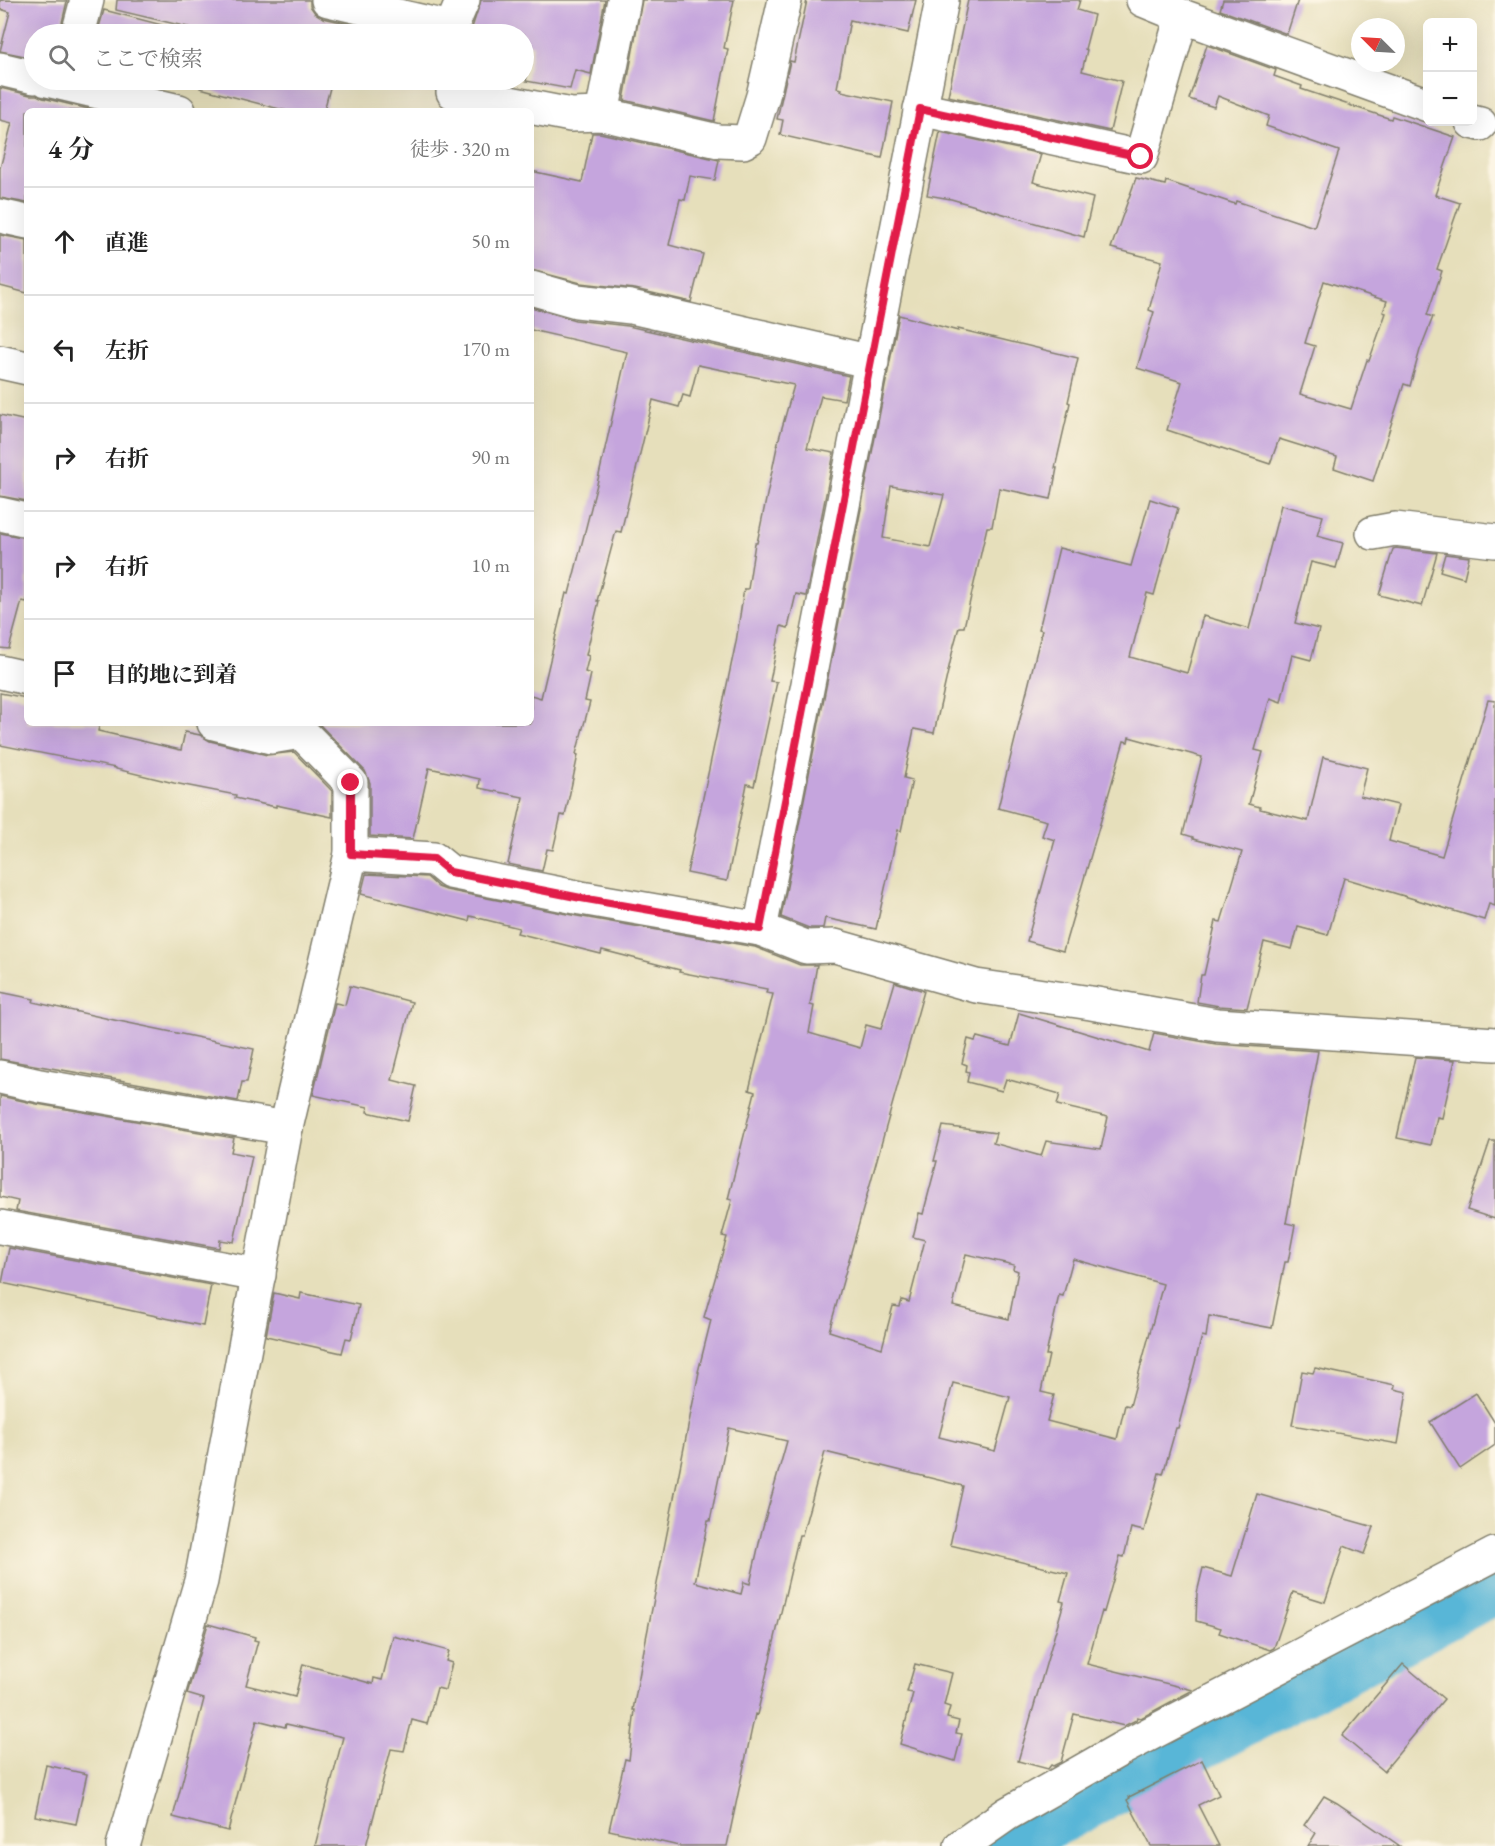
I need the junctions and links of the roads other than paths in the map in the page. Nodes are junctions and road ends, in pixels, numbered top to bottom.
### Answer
1 (87, 0) edge
2 (328, 0) edge
3 (624, 0) edge
4 (785, 0) edge
5 (942, 0) edge
6 (1143, 0) edge
7 (1182, 16) junction
8 (455, 21) edge
9 (81, 24) edge
10 (0, 69) edge
11 (24, 74) edge
12 (94, 90) edge
13 (451, 94) edge
14 (1423, 103) edge
15 (167, 108) edge
16 (531, 108) edge
17 (534, 109) edge
18 (920, 109) junction
19 (602, 114) junction
20 (0, 216) edge
21 (24, 221) edge
22 (534, 289) edge
23 (0, 362) edge
24 (872, 362) junction
25 (24, 367) edge
26 (0, 514) edge
27 (24, 519) edge
28 (1373, 533) dead end
29 (1495, 541) edge
30 (0, 672) edge
31 (24, 677) edge
32 (226, 726) edge
33 (302, 728) edge
34 (351, 854) junction
35 (760, 929) junction
36 (1495, 1044) edge
37 (0, 1077) edge
38 (286, 1128) junction
39 (0, 1227) edge
40 (259, 1275) junction
41 (1495, 1554) edge
42 (123, 1846) edge
43 (961, 1846) edge

1 - 9 street
2 - 8 street
3 - 19 street
4 - 19 street
5 - 18 street
6 - 7 street
7 - 14 street
7 - 18 street
10 - 11 street
12 - 15 street
13 - 16 street
17 - 19 street
18 - 24 street
20 - 21 street
22 - 24 street
23 - 25 street
24 - 35 street
26 - 27 street
28 - 29 street
30 - 31 street
32 - 33 street
33 - 34 street
34 - 35 street
34 - 38 street
35 - 36 street
37 - 38 street
38 - 40 street
39 - 40 street
40 - 42 street
41 - 43 street

